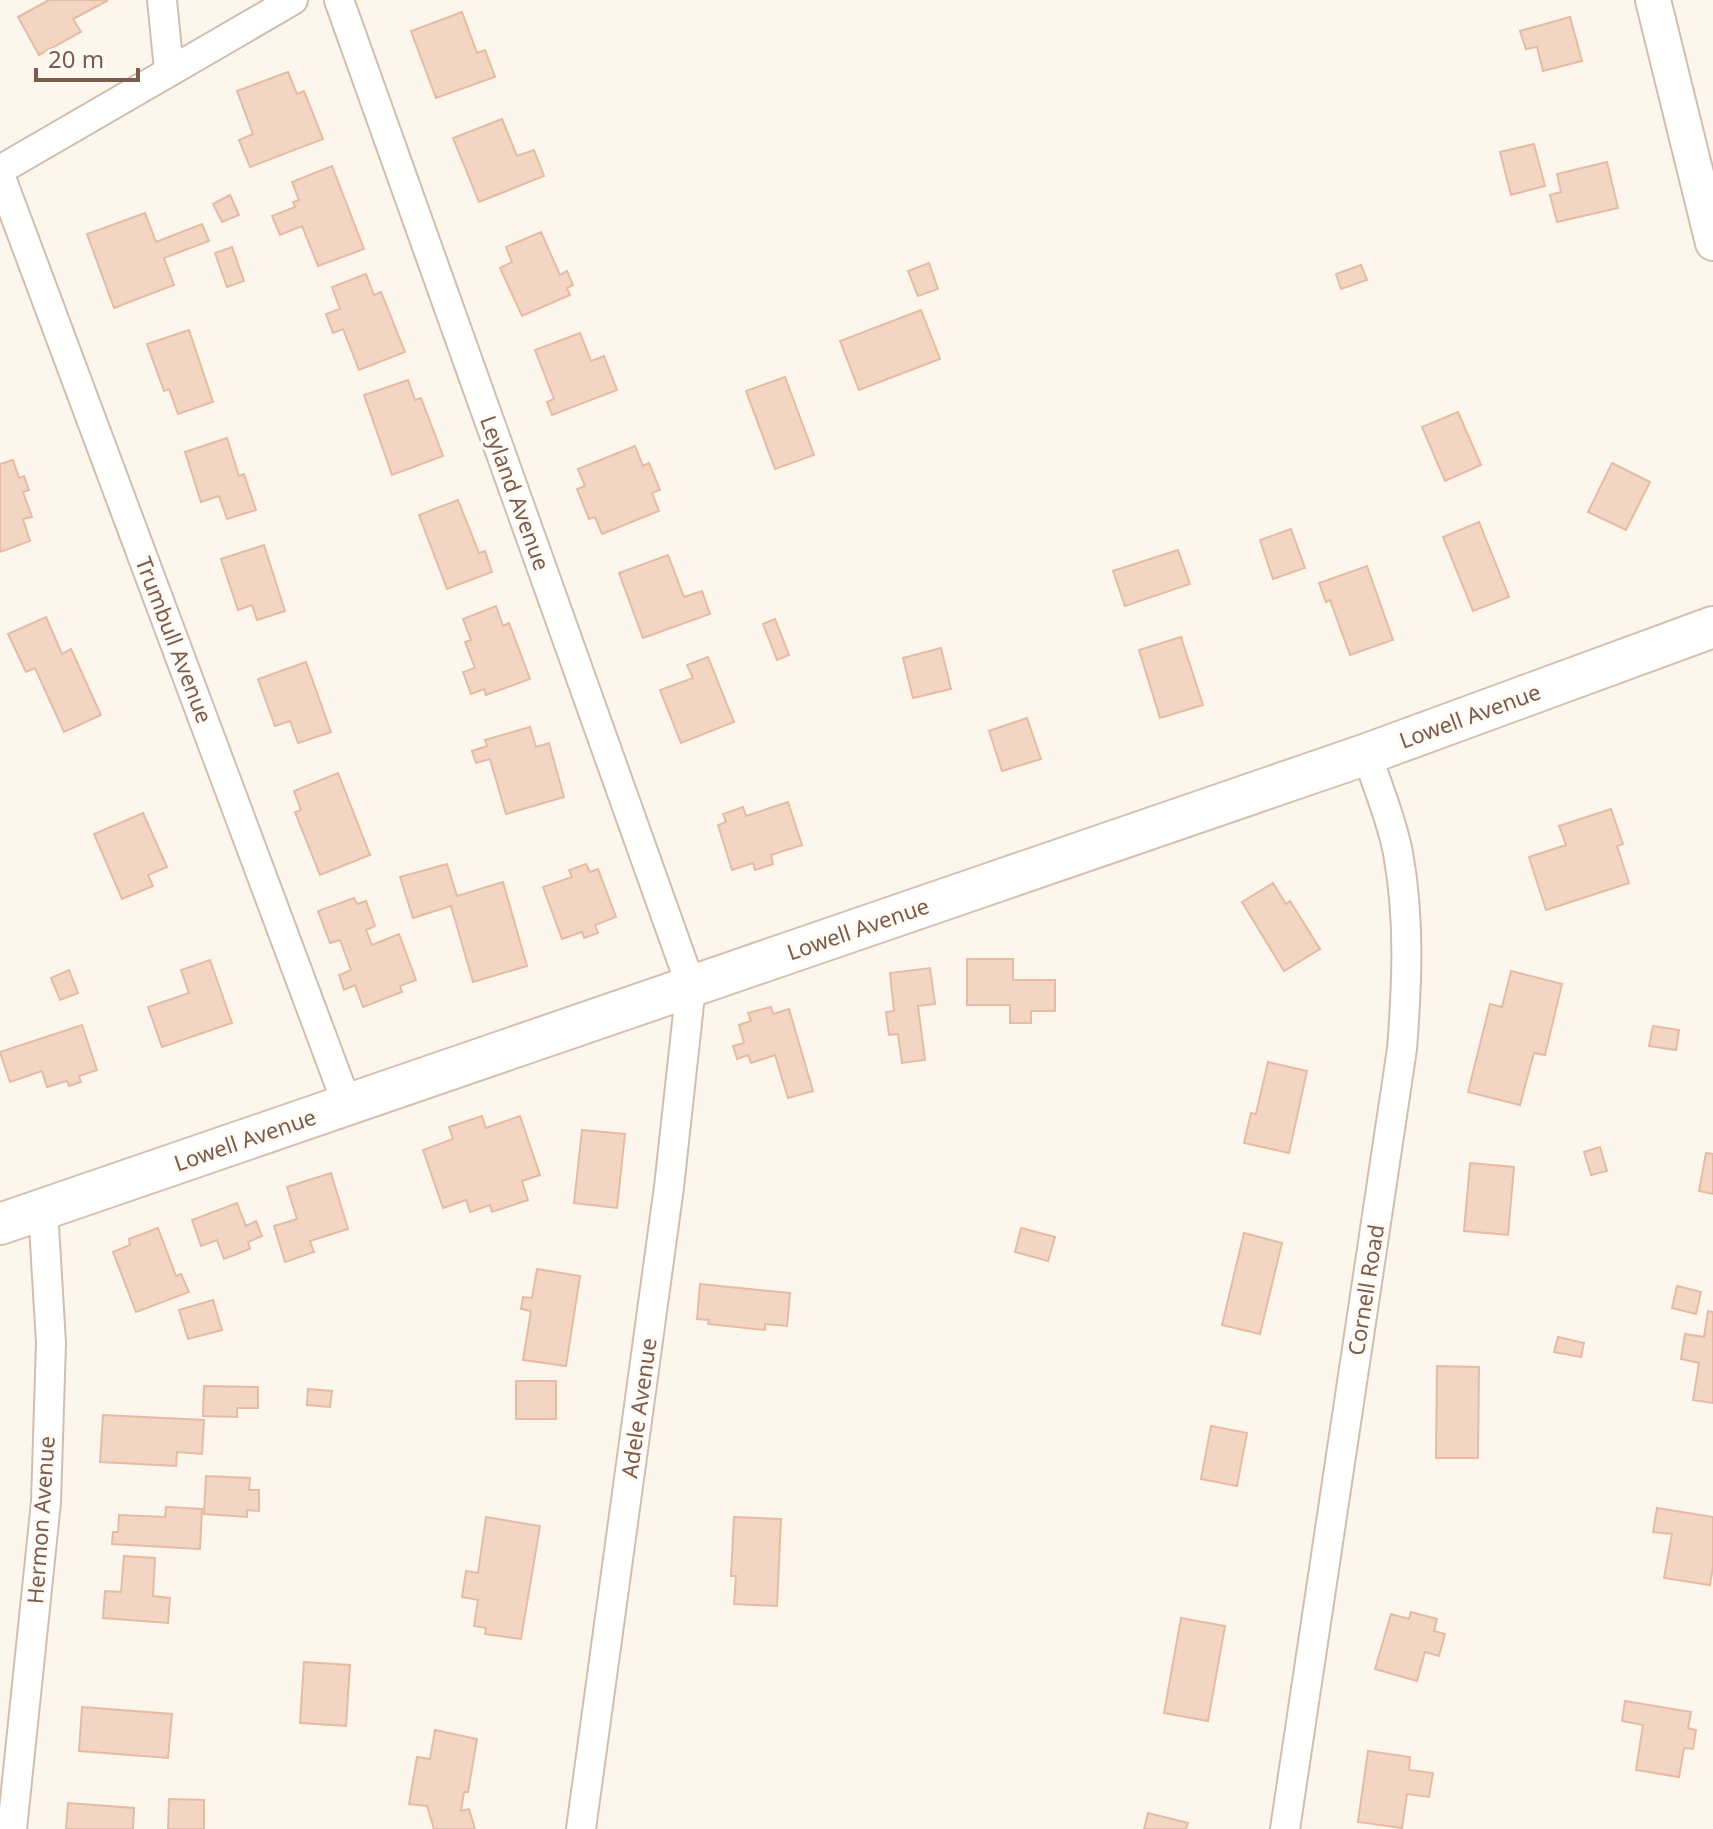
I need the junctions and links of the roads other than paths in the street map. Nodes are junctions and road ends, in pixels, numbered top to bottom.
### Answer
1 (162, 0) edge
2 (293, 0) edge
3 (339, 0) edge
4 (1653, 0) edge
5 (169, 70) junction
6 (0, 173) edge
7 (1713, 243) edge
8 (1713, 627) edge
9 (1367, 754) junction
10 (691, 986) junction
11 (347, 1104) junction
12 (43, 1209) junction
13 (0, 1224) edge
14 (12, 1829) edge
15 (581, 1829) edge
16 (1285, 1829) edge

1 - 5 street
2 - 5 street
3 - 10 street, Leyland Avenue
4 - 7 street
5 - 6 street
6 - 11 street, Trumbull Avenue
8 - 9 main road, Lowell Avenue
9 - 10 main road, Lowell Avenue
9 - 16 street, Cornell Road
10 - 11 main road, Lowell Avenue
10 - 15 street, Adele Avenue
11 - 12 main road, Lowell Avenue
12 - 13 main road, Lowell Avenue
12 - 14 street, Hermon Avenue

